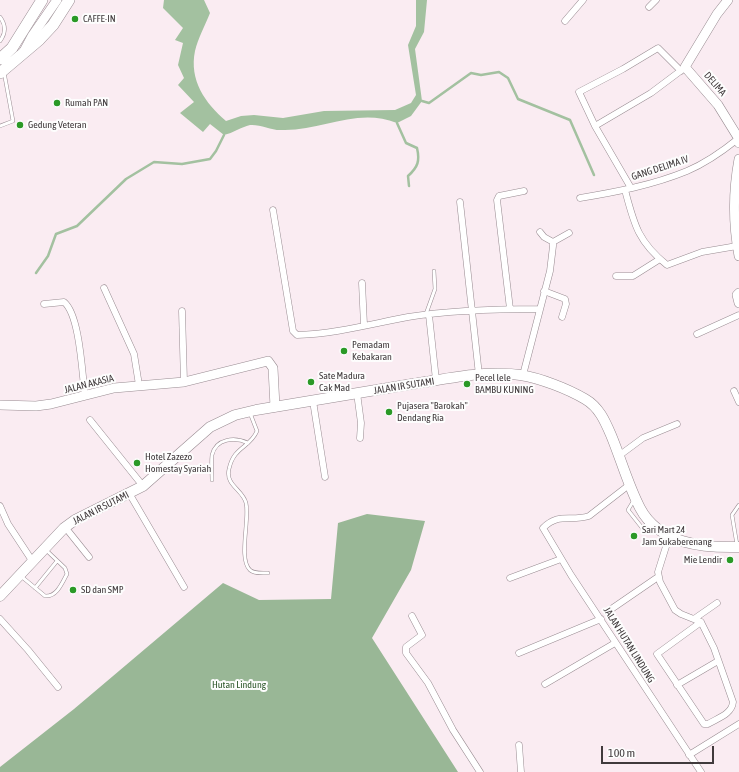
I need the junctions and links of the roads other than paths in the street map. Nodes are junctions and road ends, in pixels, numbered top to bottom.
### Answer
1 (42, 0) edge
2 (51, 0) edge
3 (57, 0) edge
4 (69, 0) edge
5 (583, 0) edge
6 (656, 0) edge
7 (728, 0) edge
8 (649, 7) dead end
9 (0, 17) edge
10 (565, 21) dead end
11 (0, 41) edge
12 (12, 48) junction
13 (23, 54) junction
14 (0, 59) edge
15 (683, 69) junction
16 (2, 72) edge
17 (0, 126) edge
18 (595, 126) junction
19 (739, 139) edge
20 (739, 143) edge
21 (739, 159) edge
22 (628, 189) junction
23 (524, 191) dead end
24 (580, 198) dead end
25 (460, 202) dead end
26 (273, 210) dead end
27 (540, 232) dead end
28 (569, 233) dead end
29 (553, 242) junction
30 (737, 246) junction
31 (739, 256) edge
32 (660, 259) junction
33 (434, 271) dead end
34 (616, 276) dead end
35 (362, 283) dead end
36 (104, 288) dead end
37 (544, 291) junction
38 (739, 293) edge
39 (739, 303) edge
40 (44, 304) dead end
41 (510, 309) junction
42 (539, 309) junction
43 (473, 310) junction
44 (182, 311) dead end
45 (428, 315) junction
46 (739, 315) edge
47 (562, 317) dead end
48 (364, 325) junction
49 (697, 334) dead end
50 (479, 374) junction
51 (523, 376) junction
52 (436, 380) junction
53 (184, 382) junction
54 (139, 385) junction
55 (734, 391) dead end
56 (357, 393) junction
57 (85, 395) junction
58 (313, 401) junction
59 (739, 402) edge
60 (0, 405) edge
61 (275, 407) junction
62 (250, 411) junction
63 (90, 420) dead end
64 (677, 424) dead end
65 (360, 438) dead end
66 (248, 443) junction
67 (620, 455) junction
68 (325, 477) dead end
69 (212, 480) dead end
70 (630, 485) junction
71 (143, 486) junction
72 (129, 493) junction
73 (0, 506) edge
74 (739, 506) edge
75 (65, 527) junction
76 (669, 537) junction
77 (738, 547) edge
78 (44, 549) junction
79 (89, 557) dead end
80 (561, 559) junction
81 (57, 561) junction
82 (33, 562) junction
83 (268, 573) dead end
84 (20, 576) junction
85 (658, 577) junction
86 (510, 578) dead end
87 (34, 588) junction
88 (184, 588) dead end
89 (0, 596) edge
90 (717, 603) dead end
91 (608, 612) dead end
92 (412, 616) dead end
93 (0, 619) edge
94 (601, 619) junction
95 (694, 619) junction
96 (701, 622) junction
97 (615, 643) junction
98 (519, 653) dead end
99 (718, 661) junction
100 (545, 684) dead end
101 (58, 686) dead end
102 (677, 686) junction
103 (739, 724) edge
104 (519, 745) dead end
105 (689, 754) junction
106 (480, 772) edge
107 (521, 772) edge
108 (701, 772) edge

1 - 12 highway
2 - 12 street
3 - 13 street
4 - 13 highway
5 - 10 street
6 - 8 street
7 - 15 street
9 - 11 lane
12 - 14 highway
13 - 16 highway
15 - 18 street
15 - 18 street
15 - 19 street, DELIMA
16 - 17 lane
18 - 22 street
19 - 20 street
19 - 22 street, GANG DELIMA IV
21 - 30 street
22 - 24 street, GANG DELIMA IV
22 - 32 street
23 - 41 street
25 - 43 street
26 - 48 street
27 - 29 street
28 - 29 street
29 - 37 street
30 - 31 street
30 - 32 street
32 - 34 street
33 - 45 lane
35 - 48 street
36 - 54 street
37 - 42 street
37 - 47 street
38 - 39 street
40 - 57 street
41 - 42 street
41 - 43 street
42 - 51 street
43 - 45 street
43 - 50 street
44 - 53 street
45 - 48 street
45 - 52 street
46 - 49 street
50 - 51 main road, JALAN IR SUTAMI
50 - 52 main road, JALAN IR SUTAMI
51 - 67 main road, JALAN IR SUTAMI
52 - 56 main road, JALAN IR SUTAMI
53 - 54 street, JALAN AKASIA
53 - 61 street, JALAN AKASIA
54 - 57 street, JALAN AKASIA
55 - 59 street
56 - 58 main road, JALAN IR SUTAMI
56 - 65 street
57 - 60 street, JALAN AKASIA
58 - 61 main road, JALAN IR SUTAMI
58 - 68 street
61 - 62 main road, JALAN IR SUTAMI
62 - 66 lane
62 - 71 main road, JALAN IR SUTAMI
63 - 71 street
64 - 67 street
66 - 69 lane
66 - 83 lane
67 - 70 main road, JALAN IR SUTAMI
70 - 76 main road, JALAN IR SUTAMI
70 - 80 street, JALAN HUTAN LINDUNG
71 - 72 main road, JALAN IR SUTAMI
72 - 75 main road, JALAN IR SUTAMI
72 - 88 street
73 - 82 street
74 - 77 lane
75 - 78 main road, JALAN IR SUTAMI
75 - 79 street
76 - 77 main road, JALAN IR SUTAMI
76 - 85 street
78 - 81 lane
78 - 82 main road, JALAN IR SUTAMI
80 - 86 street
80 - 94 street, JALAN HUTAN LINDUNG
81 - 87 lane
81 - 87 lane
82 - 84 main road, JALAN IR SUTAMI
84 - 87 lane
84 - 89 main road, JALAN IR SUTAMI
85 - 91 street
85 - 95 street
90 - 95 street
92 - 106 street
93 - 101 street
94 - 97 street, JALAN HUTAN LINDUNG
94 - 98 street
95 - 96 street
96 - 99 street
96 - 102 street
97 - 100 street
97 - 105 street, JALAN HUTAN LINDUNG
99 - 102 street
99 - 102 street
103 - 105 street
104 - 107 street
105 - 108 street, JALAN HUTAN LINDUNG

